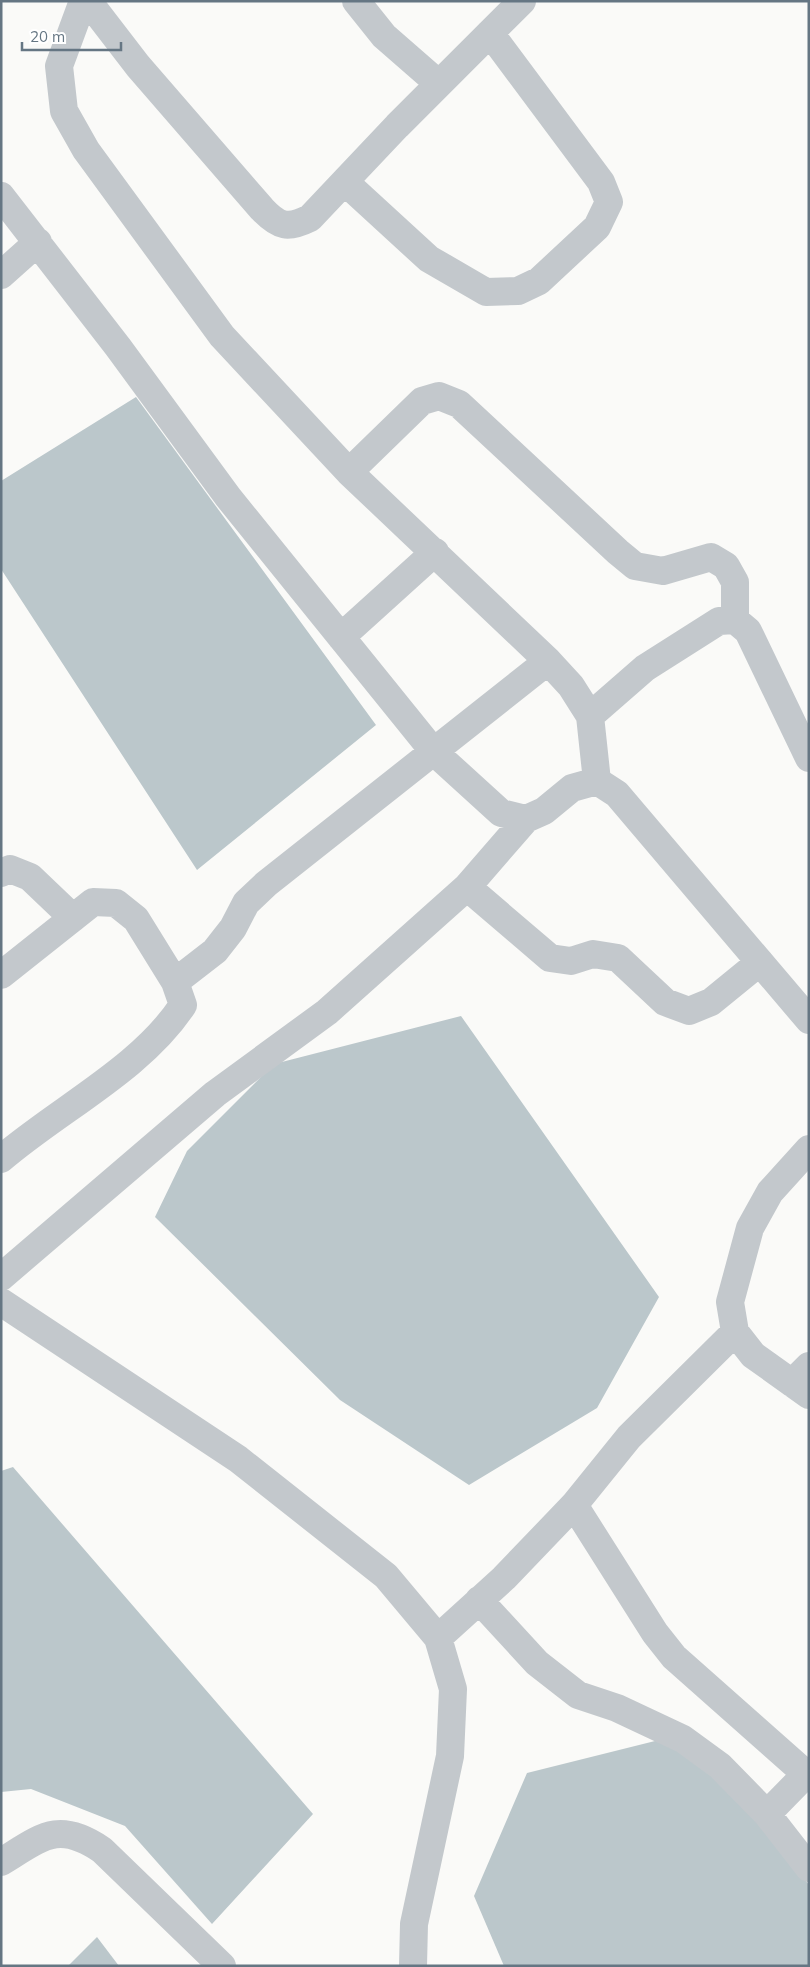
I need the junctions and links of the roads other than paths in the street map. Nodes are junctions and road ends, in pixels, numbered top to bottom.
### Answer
1 (83, 1) edge
2 (88, 1) edge
3 (356, 1) edge
4 (522, 1) edge
5 (490, 33) junction
6 (439, 84) junction
7 (345, 182) junction
8 (1, 196) edge
9 (38, 242) junction
10 (1, 275) edge
11 (349, 472) junction
12 (435, 552) junction
13 (735, 620) junction
14 (341, 637) junction
15 (548, 661) junction
16 (590, 716) junction
17 (434, 752) junction
18 (809, 758) edge
19 (597, 781) junction
20 (526, 818) junction
21 (1, 873) edge
22 (467, 887) junction
23 (73, 918) junction
24 (760, 962) junction
25 (1, 975) edge
26 (175, 982) junction
27 (809, 1020) edge
28 (809, 1149) edge
29 (1, 1159) edge
30 (1, 1277) edge
31 (1, 1302) edge
32 (735, 1332) junction
33 (803, 1381) edge
34 (574, 1505) junction
35 (479, 1600) junction
36 (438, 1638) junction
37 (808, 1772) edge
38 (767, 1814) junction
39 (1, 1862) edge
40 (809, 1868) edge
41 (222, 1966) edge
42 (413, 1966) edge

1 - 11 street
2 - 7 street
3 - 6 street
4 - 5 street
5 - 6 street
5 - 7 street
6 - 7 street
8 - 9 street
9 - 10 street
9 - 14 street
11 - 12 street
11 - 13 street
12 - 14 street
12 - 15 street
13 - 16 street
13 - 18 street
14 - 17 street
15 - 16 street
15 - 17 street
16 - 19 street
17 - 20 street
17 - 26 street
19 - 20 street
19 - 24 street
20 - 22 street
21 - 23 street
22 - 24 street
22 - 30 street
23 - 25 street
23 - 26 street
24 - 27 street
26 - 29 street
28 - 32 street
31 - 36 street
32 - 33 street
32 - 34 street
34 - 35 street
34 - 37 street
35 - 36 street
35 - 38 street
36 - 42 street
37 - 38 street
38 - 40 street
39 - 41 street

